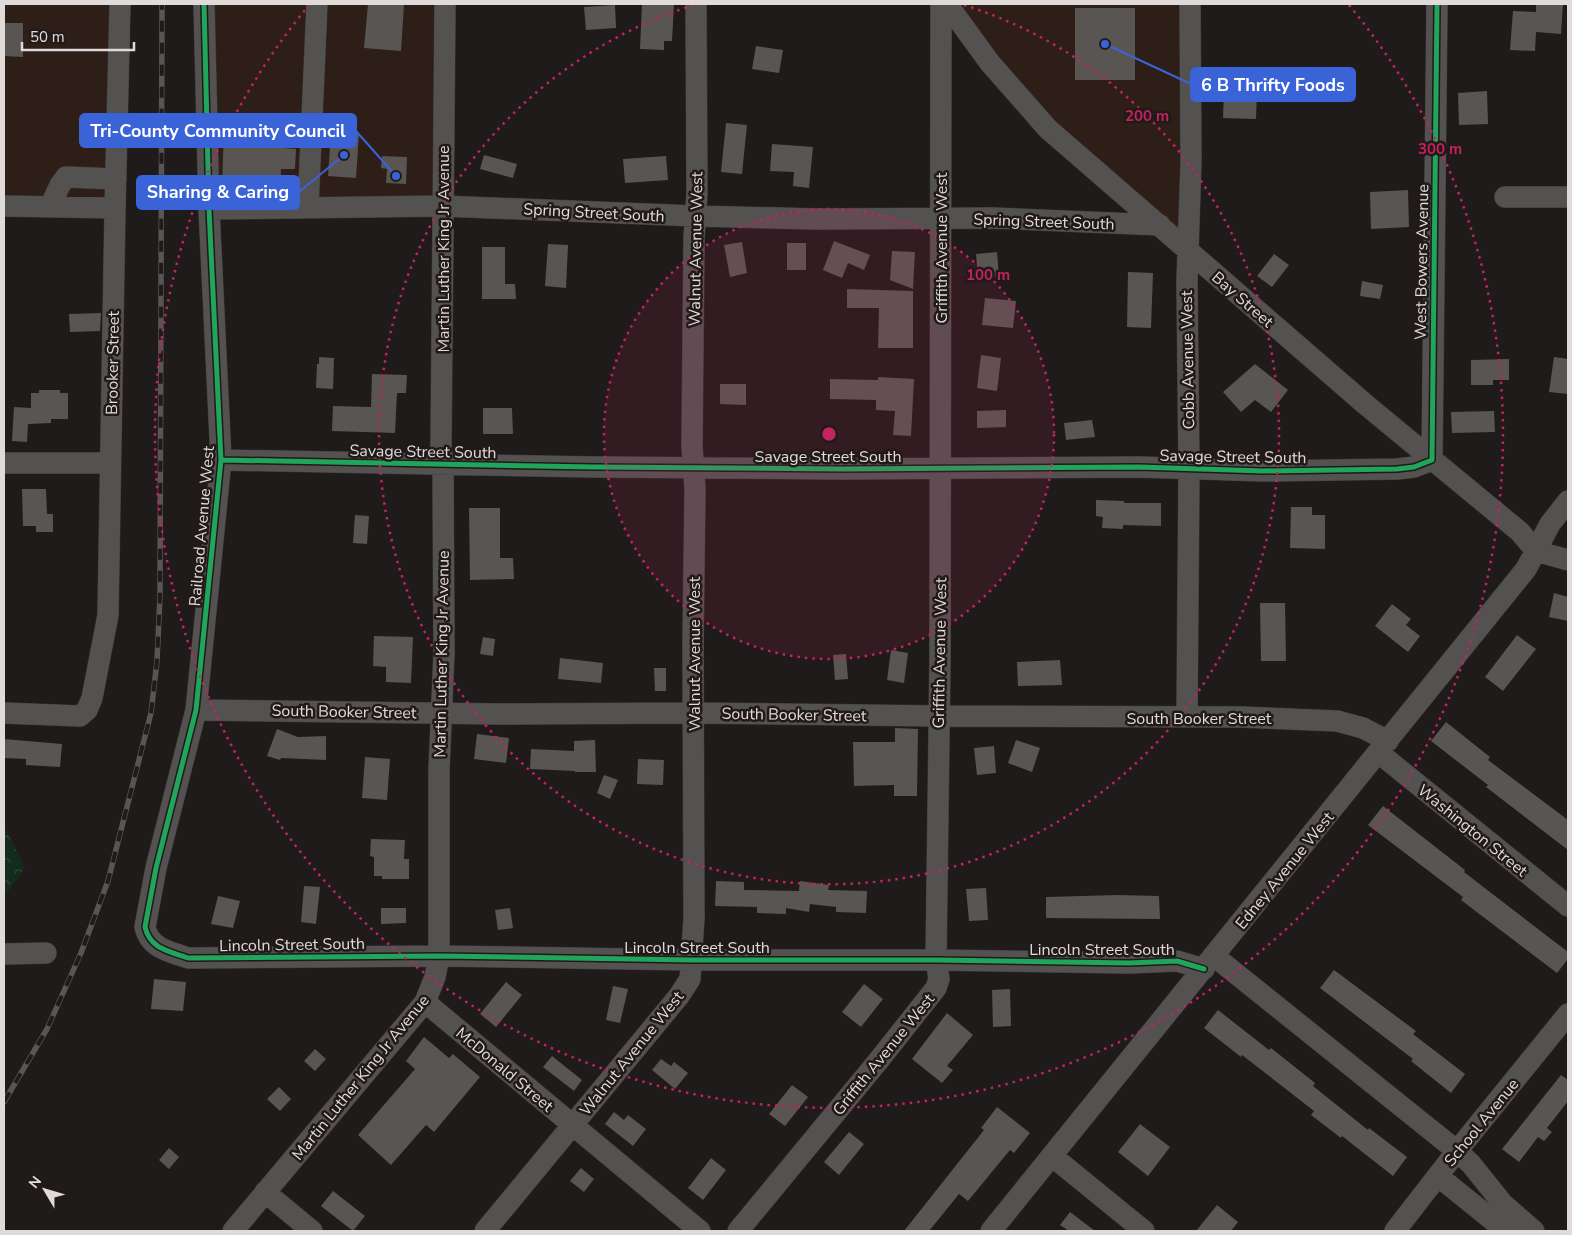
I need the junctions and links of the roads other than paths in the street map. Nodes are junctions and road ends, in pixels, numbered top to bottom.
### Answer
1 (120, 4) edge
2 (204, 4) edge
3 (317, 4) edge
4 (445, 4) edge
5 (696, 4) edge
6 (941, 4) edge
7 (947, 4) edge
8 (1190, 4) edge
9 (1437, 4) edge
10 (116, 179) junction
11 (1505, 197) dead end
12 (1568, 197) edge
13 (4, 206) edge
14 (443, 206) junction
15 (50, 207) junction
16 (115, 208) junction
17 (308, 208) junction
18 (208, 209) junction
19 (696, 216) junction
20 (941, 218) junction
21 (1160, 225) junction
22 (1188, 251) junction
23 (222, 460) junction
24 (1432, 460) junction
25 (4, 463) edge
26 (110, 463) junction
27 (443, 466) junction
28 (694, 468) junction
29 (940, 468) junction
30 (1189, 469) junction
31 (1568, 501) edge
32 (1536, 551) junction
33 (1568, 560) edge
34 (196, 710) junction
35 (441, 712) junction
36 (4, 713) edge
37 (693, 713) junction
38 (938, 716) junction
39 (1187, 717) junction
40 (1383, 747) junction
41 (1568, 906) edge
42 (46, 953) dead end
43 (4, 954) edge
44 (439, 956) junction
45 (188, 958) joint
46 (692, 960) junction
47 (936, 960) junction
48 (1209, 963) junction
49 (425, 1002) junction
50 (1568, 1014) edge
51 (572, 1125) junction
52 (1457, 1151) junction
53 (1052, 1156) junction
54 (1438, 1176) junction
55 (265, 1192) junction
56 (232, 1231) edge
57 (312, 1231) edge
58 (485, 1231) edge
59 (700, 1231) edge
60 (738, 1231) edge
61 (991, 1231) edge
62 (1144, 1231) edge
63 (1396, 1231) edge
64 (1506, 1231) edge
65 (1534, 1231) edge

1 - 10 street, Brooker Street
2 - 18 street, Railroad Avenue West
3 - 17 street
4 - 14 street, Martin Luther King Jr Avenue
5 - 19 street, Walnut Avenue West
6 - 20 street, Griffith Avenue West
7 - 21 street, Bay Street
8 - 22 street, Cobb Avenue West
9 - 24 street, West Bowers Avenue
10 - 15 street
10 - 16 street, Brooker Street
11 - 12 street
13 - 15 street
14 - 17 street, Spring Street South
14 - 19 street, Spring Street South
14 - 27 street, Martin Luther King Jr Avenue
15 - 16 street
16 - 26 street, Brooker Street
17 - 18 street, Spring Street South
18 - 23 street, Railroad Avenue West
19 - 20 street, Spring Street South
19 - 28 street, Walnut Avenue West
20 - 21 street, Spring Street South
20 - 29 street, Griffith Avenue West
21 - 22 street, Bay Street
22 - 24 street, Bay Street
22 - 30 street, Cobb Avenue West
23 - 27 street, Savage Street South
23 - 34 street, Railroad Avenue West
24 - 30 street, Savage Street South
24 - 32 street, Bay Street
25 - 26 street
26 - 36 street, Brooker Street
27 - 28 street, Savage Street South
27 - 35 street, Martin Luther King Jr Avenue
28 - 29 street, Savage Street South
28 - 37 street, Walnut Avenue West
29 - 30 street, Savage Street South
29 - 38 street, Griffith Avenue West
30 - 39 street, Cobb Avenue West
31 - 32 street, Edney Avenue West
32 - 33 street
32 - 40 street, Edney Avenue West
34 - 35 street, South Booker Street
34 - 45 street, Railroad Avenue West
35 - 37 street, South Booker Street
35 - 44 street, Martin Luther King Jr Avenue
37 - 38 street, South Booker Street
37 - 46 street, Walnut Avenue West
38 - 39 street, South Booker Street
38 - 47 street, Griffith Avenue West
39 - 40 street, South Booker Street
40 - 41 street, Washington Street
40 - 48 street, Edney Avenue West
42 - 43 street
44 - 45 street, Lincoln Street South
44 - 46 street, Lincoln Street South
44 - 49 street, Martin Luther King Jr Avenue
46 - 47 street, Lincoln Street South
46 - 51 street, Walnut Avenue West
47 - 48 street, Lincoln Street South
47 - 60 street, Griffith Avenue West
48 - 52 street, Lincoln Street South
48 - 53 street, Edney Avenue West
49 - 51 street, McDonald Street
49 - 55 street, Martin Luther King Jr Avenue
50 - 52 street, School Avenue
51 - 58 street, Walnut Avenue West
51 - 59 street, McDonald Street
52 - 54 street, School Avenue
52 - 65 street, Lincoln Street South
53 - 61 street, Edney Avenue West
53 - 62 street
54 - 63 street, School Avenue
54 - 64 street
55 - 56 street, Martin Luther King Jr Avenue
55 - 57 street

